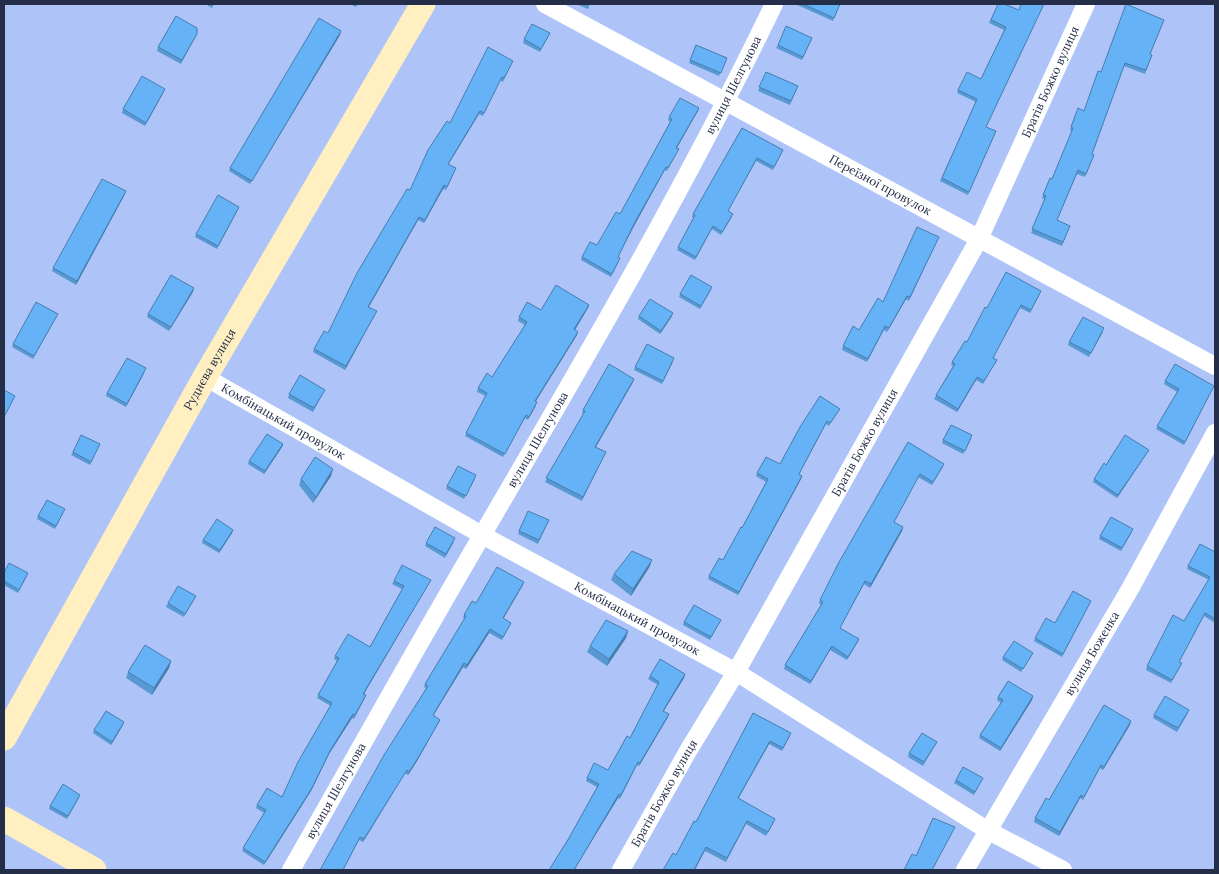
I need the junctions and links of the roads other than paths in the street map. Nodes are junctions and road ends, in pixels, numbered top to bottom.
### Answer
1 (423, 4) edge
2 (545, 4) edge
3 (774, 4) edge
4 (1086, 4) edge
5 (727, 102) junction
6 (979, 239) junction
7 (1215, 366) edge
8 (205, 377) junction
9 (1215, 433) edge
10 (482, 534) junction
11 (736, 672) junction
12 (4, 738) edge
13 (4, 819) edge
14 (988, 830) junction
15 (94, 870) edge
16 (291, 870) edge
17 (622, 870) edge
18 (965, 870) edge
19 (1062, 870) edge

1 - 8 street, Руднєва вулиця
2 - 5 street, Переїзної провулок
3 - 5 street, вулиця Шелгунова
4 - 6 street, Братів Божко вулиця
5 - 6 street, Переїзної провулок
5 - 10 street, вулиця Шелгунова
6 - 7 street, Переїзної провулок
6 - 11 street, Братів Божко вулиця
8 - 10 street, Комбінацький провулок
8 - 12 street, Руднєва вулиця
9 - 14 street, вулиця Боженка
10 - 11 street, Комбінацький провулок
10 - 16 street, вулиця Шелгунова
11 - 14 street, Комбінацький провулок
11 - 17 street, Братів Божко вулиця
13 - 15 street
14 - 18 street, вулиця Боженка
14 - 19 street, Комбінацький провулок

